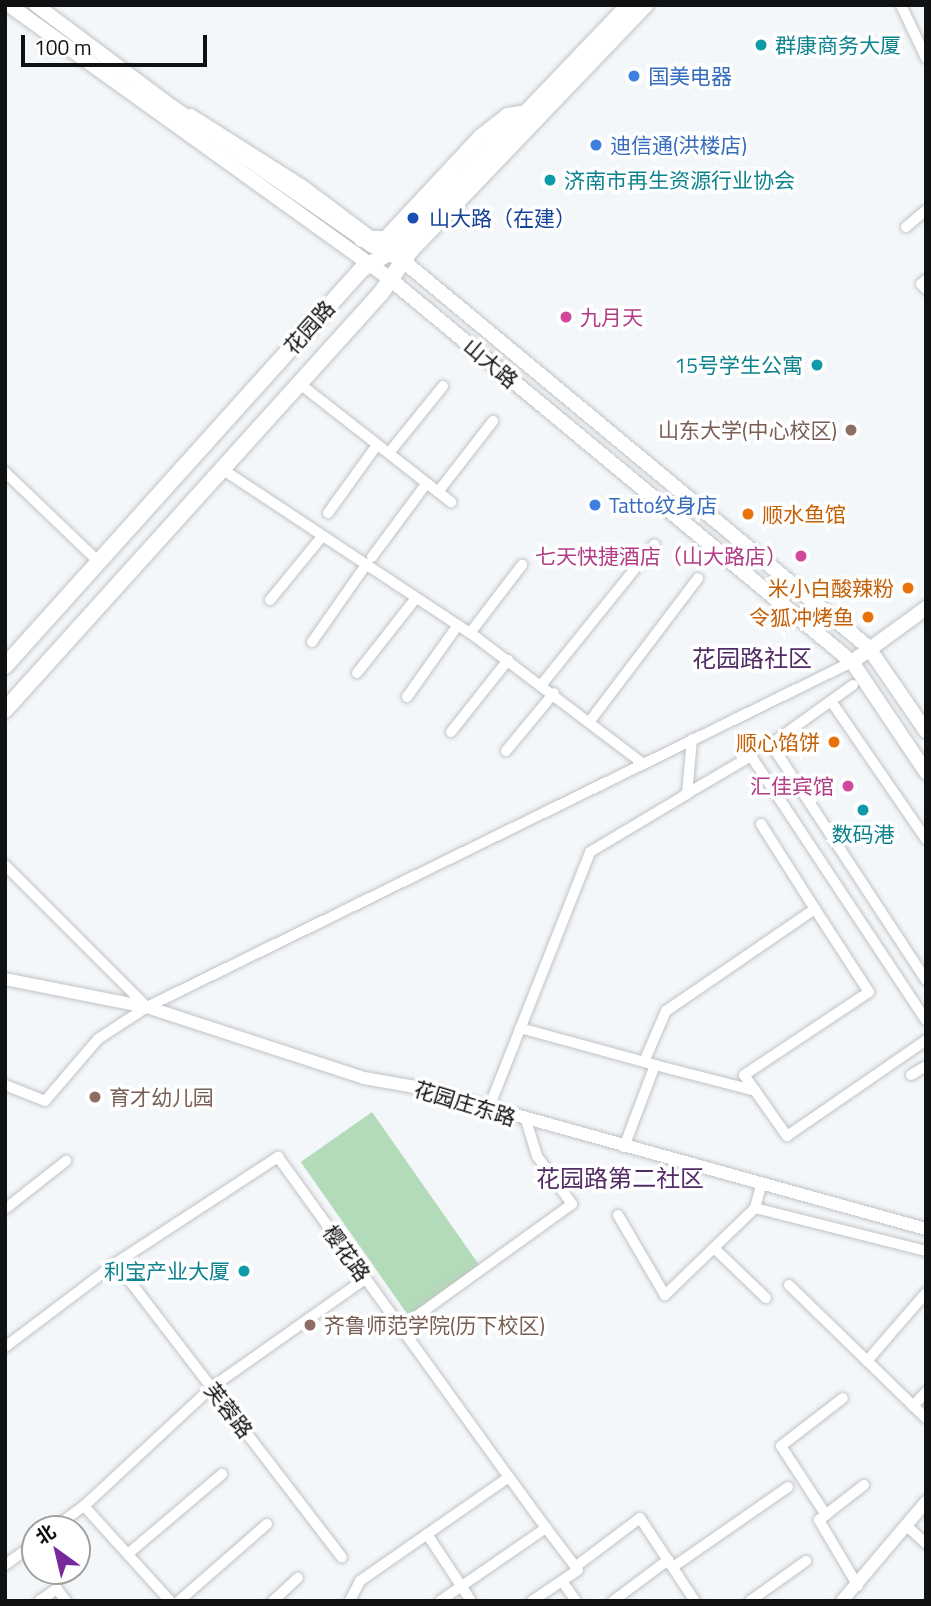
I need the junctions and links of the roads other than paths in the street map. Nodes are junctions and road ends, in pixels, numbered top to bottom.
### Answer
1 (9, 5) edge
2 (36, 5) edge
3 (629, 5) edge
4 (645, 5) edge
5 (901, 5) edge
6 (926, 58) edge
7 (526, 113) junction
8 (926, 210) edge
9 (906, 227) dead end
10 (370, 240) junction
11 (396, 257) junction
12 (370, 266) junction
13 (390, 279) junction
14 (926, 280) edge
15 (926, 289) edge
16 (300, 384) junction
17 (443, 386) dead end
18 (494, 421) dead end
19 (377, 445) junction
20 (388, 453) junction
21 (222, 469) junction
22 (5, 472) edge
23 (427, 483) junction
24 (439, 492) junction
25 (451, 502) dead end
26 (328, 513) dead end
27 (321, 538) junction
28 (654, 545) dead end
29 (369, 561) junction
30 (99, 562) junction
31 (522, 565) dead end
32 (698, 578) dead end
33 (416, 598) junction
34 (270, 600) dead end
35 (926, 608) edge
36 (926, 616) edge
37 (458, 625) junction
38 (470, 633) junction
39 (312, 642) dead end
40 (871, 649) junction
41 (508, 660) junction
42 (852, 662) junction
43 (5, 666) edge
44 (357, 673) dead end
45 (542, 684) junction
46 (853, 685) dead end
47 (554, 693) junction
48 (407, 697) dead end
49 (831, 701) junction
50 (5, 710) edge
51 (590, 721) junction
52 (926, 731) edge
53 (451, 732) dead end
54 (692, 739) junction
55 (506, 751) dead end
56 (642, 762) junction
57 (926, 772) edge
58 (687, 794) junction
59 (761, 824) dead end
60 (926, 839) edge
61 (5, 865) edge
62 (815, 909) junction
63 (5, 979) edge
64 (926, 980) edge
65 (147, 1007) junction
66 (926, 1020) edge
67 (520, 1028) junction
68 (926, 1040) edge
69 (644, 1062) junction
70 (655, 1065) junction
71 (926, 1066) edge
72 (911, 1075) dead end
73 (5, 1085) edge
74 (755, 1091) junction
75 (488, 1110) junction
76 (526, 1121) junction
77 (624, 1147) junction
78 (66, 1161) dead end
79 (761, 1185) junction
80 (755, 1208) junction
81 (5, 1209) edge
82 (618, 1215) dead end
83 (926, 1229) edge
84 (714, 1248) junction
85 (926, 1251) edge
86 (116, 1263) junction
87 (365, 1279) junction
88 (789, 1285) dead end
89 (926, 1293) edge
90 (766, 1297) dead end
91 (400, 1328) junction
92 (5, 1347) edge
93 (867, 1361) junction
94 (212, 1387) junction
95 (926, 1392) edge
96 (843, 1398) dead end
97 (913, 1406) junction
98 (926, 1418) edge
99 (222, 1475) dead end
100 (509, 1477) junction
101 (864, 1485) dead end
102 (788, 1487) dead end
103 (926, 1502) edge
104 (84, 1506) junction
105 (72, 1515) edge
106 (826, 1515) junction
107 (267, 1524) dead end
108 (908, 1527) junction
109 (546, 1528) junction
110 (427, 1534) junction
111 (926, 1544) edge
112 (129, 1553) junction
113 (21, 1554) edge
114 (342, 1557) dead end
115 (806, 1562) dead end
116 (670, 1564) junction
117 (5, 1566) edge
118 (575, 1567) junction
119 (298, 1578) dead end
120 (564, 1584) dead end
121 (461, 1586) junction
122 (858, 1586) junction
123 (694, 1600) edge
124 (39, 1601) edge
125 (66, 1601) edge
126 (170, 1601) edge
127 (179, 1601) edge
128 (273, 1601) edge
129 (350, 1601) edge
130 (440, 1601) edge
131 (471, 1601) edge
132 (532, 1601) edge
133 (576, 1601) edge
134 (613, 1601) edge
135 (750, 1601) edge
136 (842, 1601) edge

1 - 12 main road, 山大路
2 - 10 main road, 山大路
3 - 7 main road, 花园路
4 - 11 main road, 花园路
5 - 6 street
7 - 10 main road
7 - 11 main road, 花园路
8 - 9 street
10 - 11 main road, 山大路
11 - 12 main road, 花园路
11 - 13 main road, 花园路
11 - 40 main road, 山大路
12 - 13 main road, 山大路
12 - 30 main road, 花园路
13 - 16 main road, 花园路
13 - 42 main road, 山大路
14 - 15 street
16 - 19 street
16 - 21 main road, 花园路
17 - 20 street
18 - 24 street
19 - 20 street
19 - 26 street
20 - 23 street
21 - 27 street
21 - 50 main road, 花园路
22 - 30 street
23 - 24 street
23 - 29 street
24 - 25 street
27 - 29 street
27 - 34 street
28 - 45 street
29 - 33 street
29 - 39 street
30 - 43 main road, 花园路
31 - 38 street
32 - 51 street
33 - 37 street
33 - 44 street
35 - 40 main road
36 - 40 main road
37 - 38 street
37 - 48 street
38 - 41 street
40 - 42 main road
40 - 52 main road, 山大路
41 - 45 street
41 - 53 street
42 - 54 street
42 - 57 main road, 山大路
45 - 47 street
46 - 49 street
47 - 51 street
47 - 55 street
49 - 60 street
49 - 64 street
51 - 56 street
54 - 56 street
54 - 58 street
56 - 65 street
58 - 66 street
58 - 67 street
59 - 62 street
61 - 65 street
62 - 69 street
62 - 74 street
63 - 65 street, 花园庄东路
65 - 73 street
65 - 75 street, 花园庄东路
67 - 69 street
67 - 75 street
68 - 74 street
69 - 70 street
70 - 74 street
70 - 77 street
71 - 72 street
75 - 76 street, 花园庄东路
76 - 77 street, 花园庄东路
76 - 91 street
77 - 79 street, 花园庄东路
78 - 81 street
79 - 80 street
79 - 83 street, 花园庄东路
80 - 84 street
80 - 85 street
82 - 84 street
84 - 90 street
86 - 87 street, 樱花路
86 - 92 street
86 - 94 street, 芙蓉路
87 - 91 street, 樱花路
87 - 94 street
88 - 93 street
89 - 93 street
91 - 100 street, 樱花路
93 - 97 street
94 - 104 street
94 - 114 street, 芙蓉路
95 - 97 street
96 - 106 street
97 - 98 street
99 - 112 street
100 - 109 street, 樱花路
100 - 110 street
101 - 106 street
102 - 116 street
103 - 108 street
104 - 105 street
104 - 112 street
106 - 122 street
107 - 127 street
108 - 111 street
108 - 122 street
109 - 118 street, 樱花路
109 - 121 street
110 - 121 street
110 - 129 street
112 - 126 street
113 - 117 street
115 - 135 street
116 - 118 street
116 - 123 street
116 - 134 street
118 - 132 street
119 - 128 street
120 - 133 street
121 - 130 street
121 - 131 street
122 - 136 street
124 - 125 street

